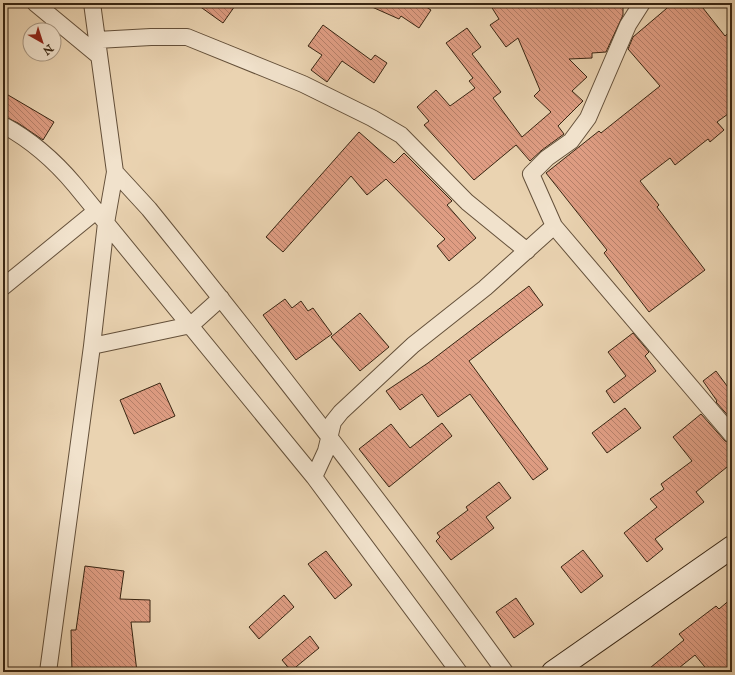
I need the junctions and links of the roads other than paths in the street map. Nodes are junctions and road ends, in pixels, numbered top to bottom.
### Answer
1 (35, 3) edge
2 (92, 3) edge
3 (642, 3) edge
4 (98, 48) junction
5 (3, 125) edge
6 (115, 172) junction
7 (101, 217) junction
8 (554, 226) junction
9 (527, 251) junction
10 (3, 286) edge
11 (221, 298) junction
12 (191, 325) junction
13 (92, 346) junction
14 (329, 435) junction
15 (732, 435) edge
16 (314, 477) junction
17 (732, 547) edge
18 (48, 672) edge
19 (459, 672) edge
20 (505, 672) edge
21 (553, 672) edge

1 - 4 street
2 - 4 street
3 - 8 street
4 - 6 street
4 - 9 street
5 - 7 street
6 - 7 street
6 - 11 street
7 - 10 street
7 - 12 street
7 - 13 street
8 - 9 street
8 - 15 street
9 - 14 street
11 - 12 street
11 - 14 street
12 - 13 street
12 - 16 street
13 - 18 street
14 - 16 street
14 - 20 street
16 - 19 street
17 - 21 street

